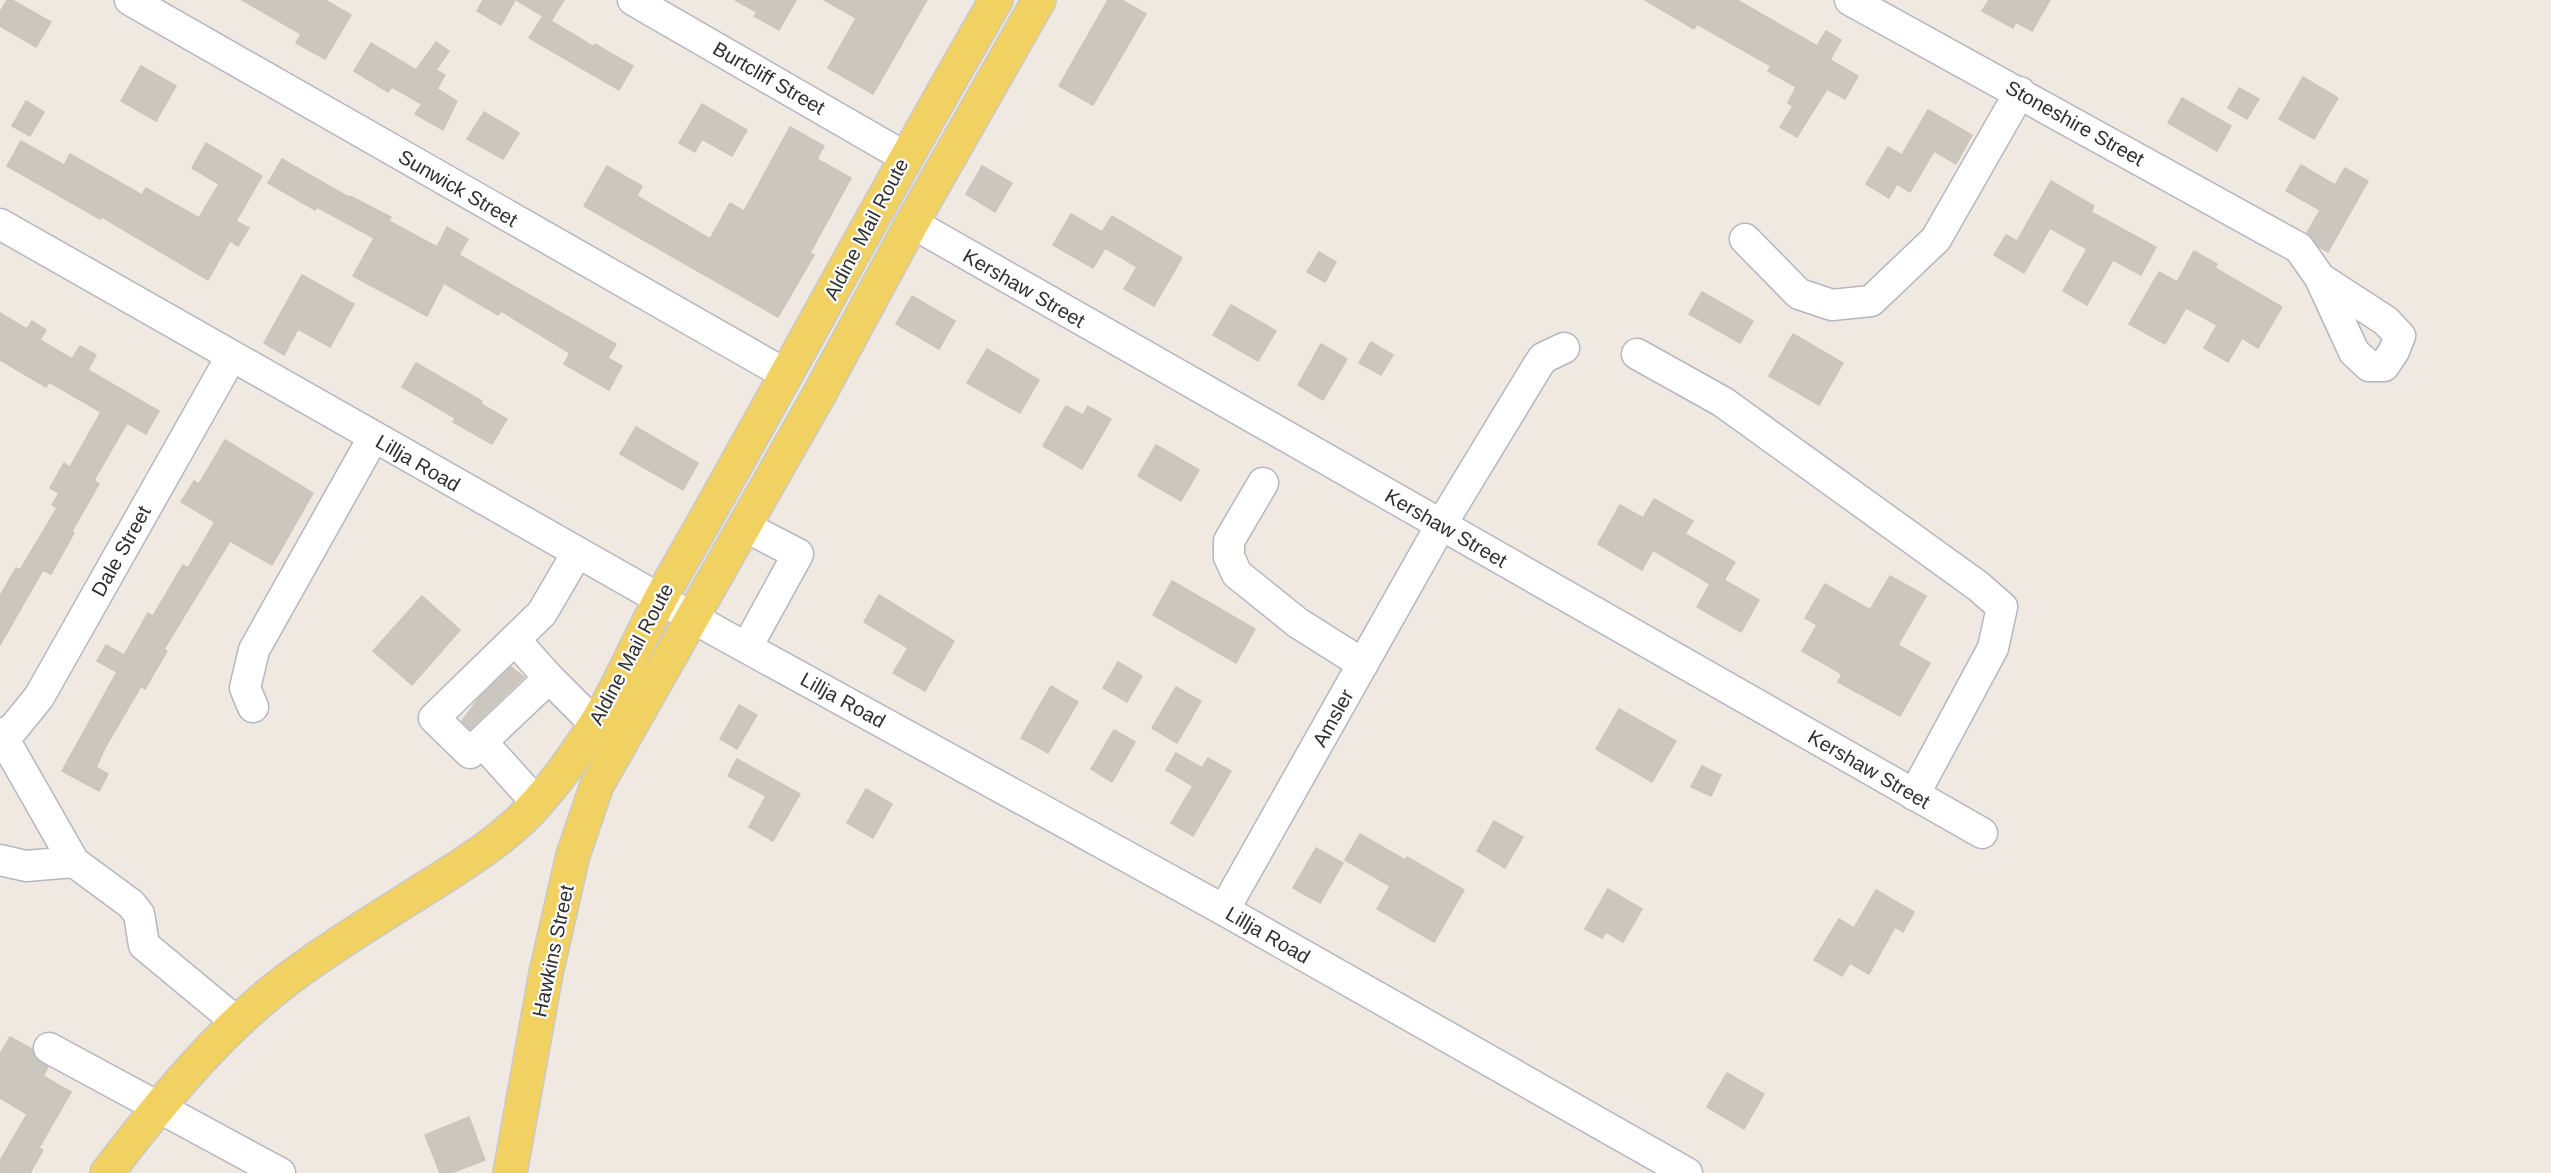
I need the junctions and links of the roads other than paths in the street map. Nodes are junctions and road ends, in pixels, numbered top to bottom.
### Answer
1 (130, 0) edge
2 (633, 0) edge
3 (996, 0) edge
4 (1039, 0) edge
5 (1850, 0) edge
6 (2020, 92) junction
7 (905, 157) junction
8 (912, 223) junction
9 (0, 224) edge
10 (1745, 239) dead end
11 (2320, 278) dead end
12 (1564, 348) dead end
13 (1637, 354) dead end
14 (231, 357) junction
15 (787, 375) junction
16 (373, 438) junction
17 (1263, 483) dead end
18 (1441, 525) junction
19 (744, 526) junction
20 (577, 553) junction
21 (659, 599) junction
22 (692, 617) junction
23 (515, 640) junction
24 (747, 647) junction
25 (1363, 664) junction
26 (549, 678) junction
27 (253, 707) dead end
28 (594, 724) junction
29 (1, 734) edge
30 (623, 738) joint
31 (482, 741) junction
32 (1914, 795) junction
33 (537, 803) junction
34 (1982, 833) dead end
35 (0, 860) edge
36 (74, 862) junction
37 (1224, 910) junction
38 (238, 1023) junction
39 (49, 1048) dead end
40 (159, 1106) junction
41 (107, 1173) edge
42 (280, 1173) edge
43 (510, 1173) edge
44 (1687, 1173) edge

1 - 15 street, Sunwick Street
2 - 7 street, Burtcliff Street
3 - 7 main road, Aldine Mail Route
4 - 8 main road, Aldine Mail Route
5 - 6 street, Stoneshire Street
6 - 10 street
6 - 11 street, Stoneshire Street
7 - 15 main road, Aldine Mail Route
8 - 18 street, Kershaw Street
8 - 19 main road, Aldine Mail Route
9 - 14 street, Lillja Road
12 - 18 street, Amsler
13 - 32 street
14 - 16 street, Lillja Road
14 - 29 street, Dale Street
15 - 21 main road, Aldine Mail Route
16 - 20 street, Lillja Road
16 - 27 street
17 - 25 street
18 - 25 street, Amsler
18 - 32 street, Kershaw Street
19 - 22 main road, Aldine Mail Route
19 - 24 street
20 - 21 street, Lillja Road
20 - 23 street
21 - 22 street, Lillja Road
21 - 28 main road, Aldine Mail Route
22 - 24 street, Lillja Road
22 - 30 main road, Aldine Mail Route
23 - 26 street
23 - 31 street
24 - 37 street, Lillja Road
25 - 37 street, Amsler
26 - 28 street
26 - 31 street
28 - 33 main road, Aldine Mail Route
29 - 36 street
30 - 43 main road, Hawkins Street
31 - 33 street
32 - 34 street, Kershaw Street
33 - 38 main road, Aldine Mail Route
35 - 36 street
36 - 38 street
37 - 44 street, Lillja Road
38 - 40 main road, Aldine Mail Route
39 - 40 street
40 - 41 main road, Aldine Mail Route
40 - 42 street

